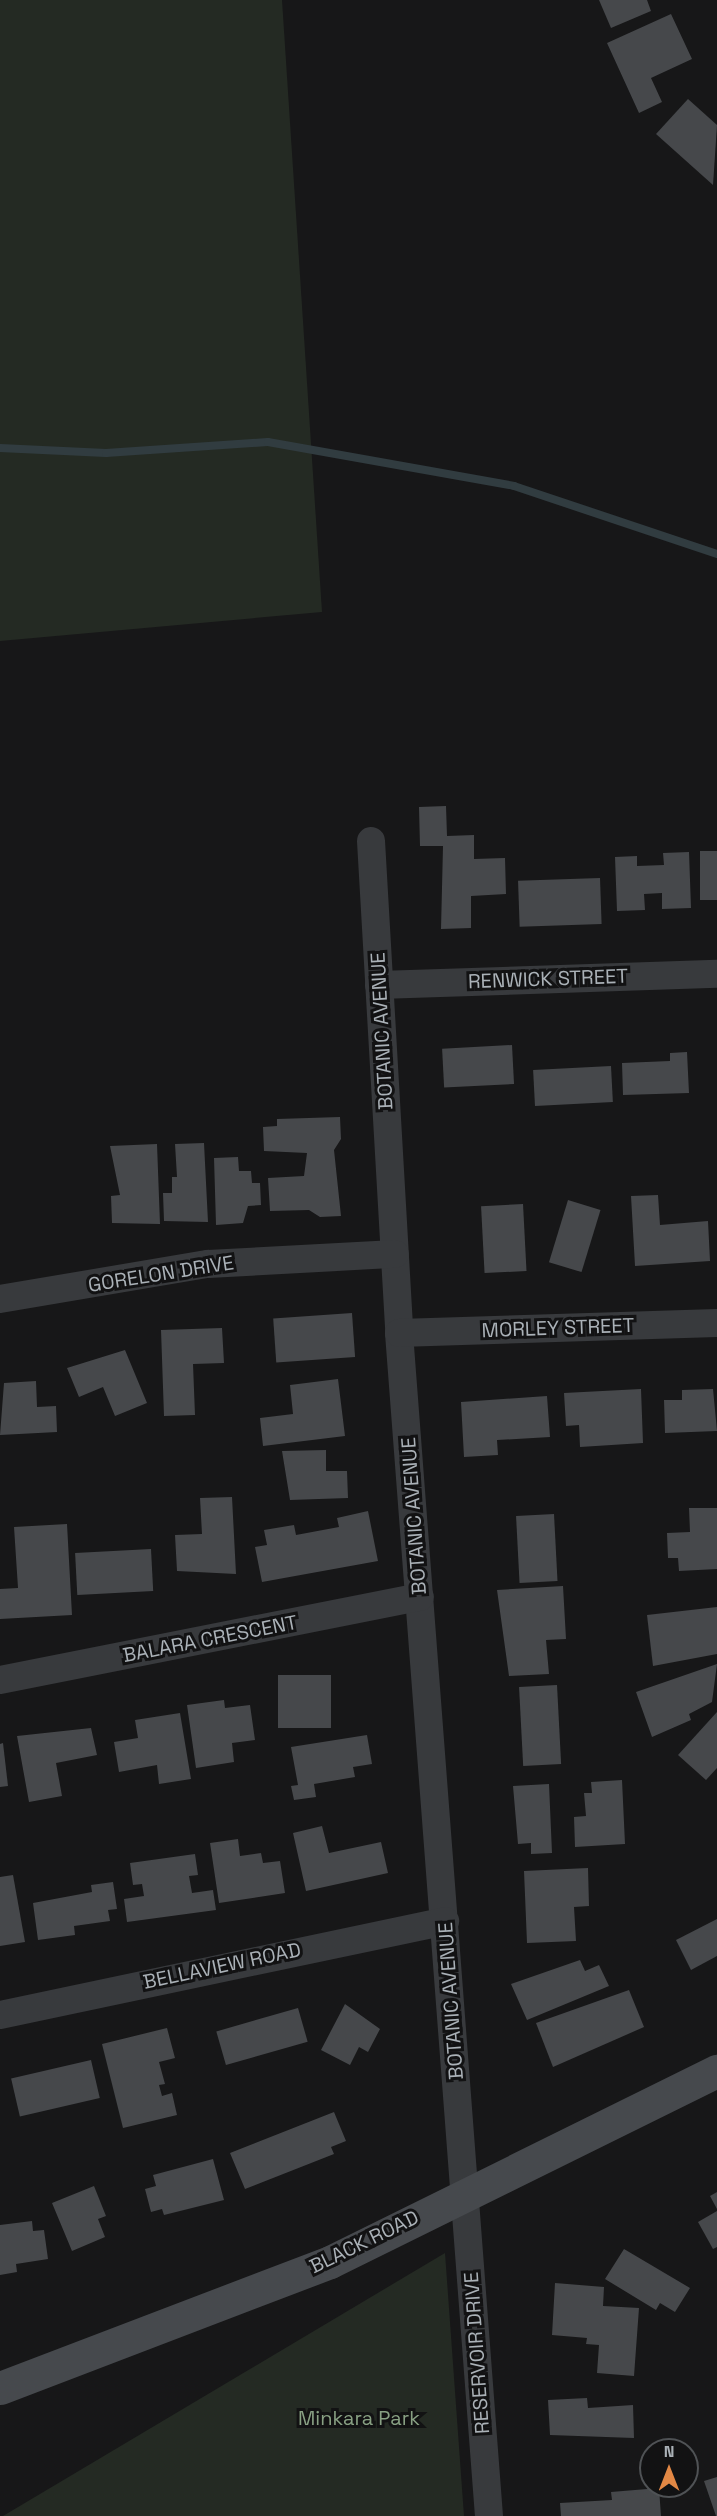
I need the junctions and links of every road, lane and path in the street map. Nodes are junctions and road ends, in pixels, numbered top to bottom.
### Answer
1 (371, 841) dead end
2 (717, 974) edge
3 (380, 985) junction
4 (395, 1254) junction
5 (0, 1299) edge
6 (717, 1323) edge
7 (399, 1333) junction
8 (420, 1597) junction
9 (0, 1680) edge
10 (445, 1921) junction
11 (0, 2015) edge
12 (717, 2072) edge
13 (466, 2191) junction
14 (0, 2388) edge
15 (489, 2516) edge

1 - 3 street, BOTANIC AVENUE
2 - 3 street, RENWICK STREET
3 - 4 street, BOTANIC AVENUE
4 - 5 street, GORELON DRIVE
4 - 7 street, BOTANIC AVENUE
6 - 7 street, MORLEY STREET
7 - 8 street, BOTANIC AVENUE
8 - 9 street, BALARA CRESCENT
8 - 10 street, BOTANIC AVENUE
10 - 11 street, BELLAVIEW ROAD
10 - 13 street, BOTANIC AVENUE
12 - 13 main road, BLACK ROAD
13 - 14 main road, BLACK ROAD
13 - 15 street, RESERVOIR DRIVE

